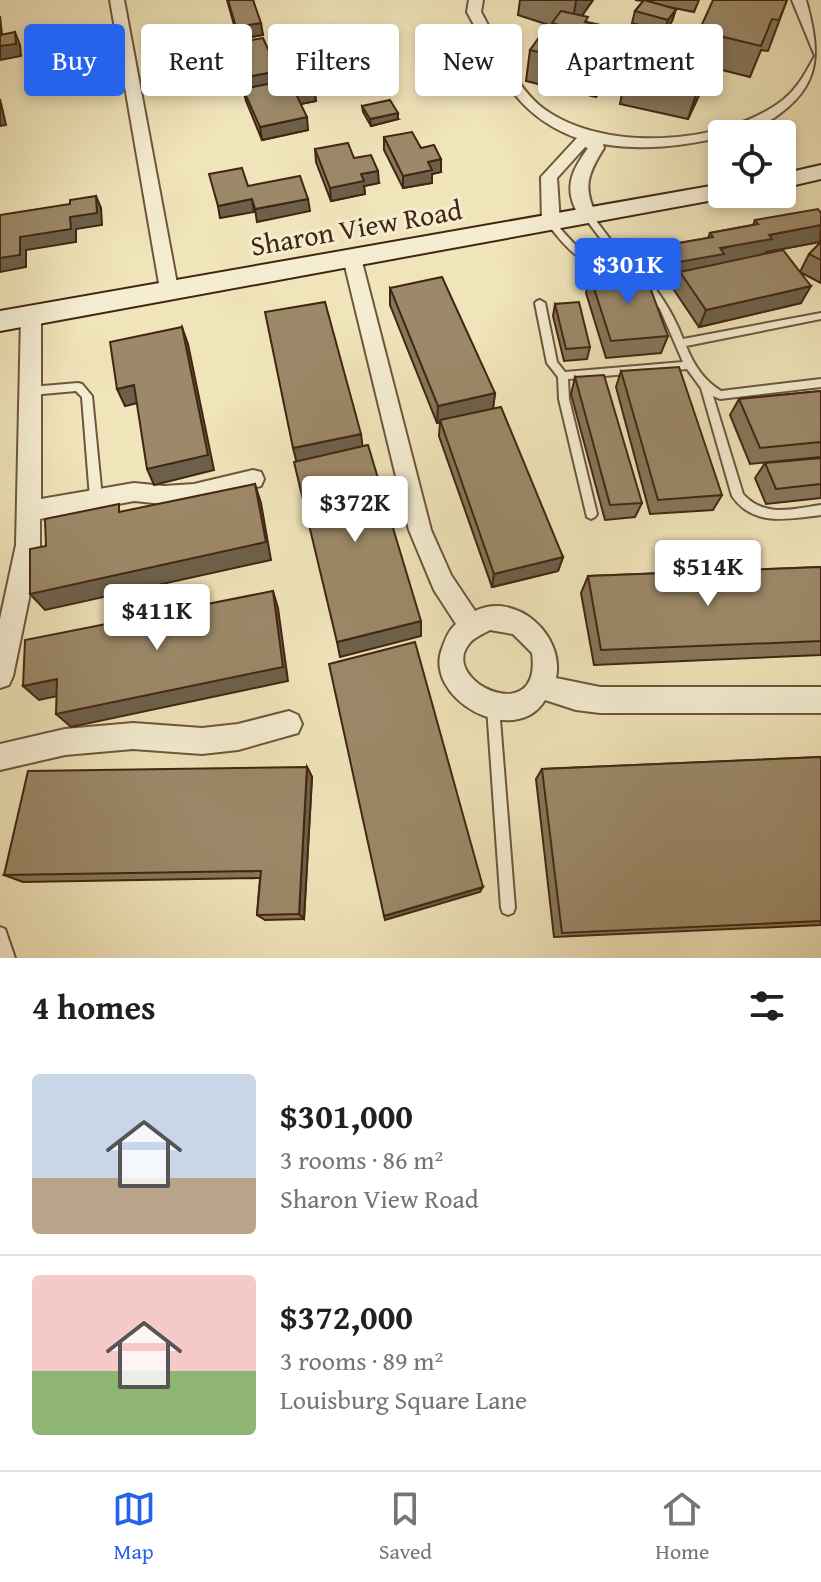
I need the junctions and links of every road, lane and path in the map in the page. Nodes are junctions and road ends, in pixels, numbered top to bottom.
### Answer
1 (117, 0) edge
2 (476, 0) edge
3 (799, 0) edge
4 (821, 56) edge
5 (593, 138) junction
6 (821, 172) edge
7 (796, 178) edge
8 (796, 180) edge
9 (821, 180) edge
10 (708, 195) edge
11 (588, 216) junction
12 (551, 223) junction
13 (686, 247) edge
14 (352, 258) junction
15 (626, 262) junction
16 (641, 277) junction
17 (169, 289) junction
18 (540, 303) dead end
19 (31, 316) junction
20 (821, 316) edge
21 (0, 321) edge
22 (680, 343) junction
23 (689, 365) junction
24 (563, 376) junction
25 (821, 383) edge
26 (706, 389) junction
27 (31, 391) junction
28 (253, 479) dead end
29 (96, 498) junction
30 (821, 510) edge
31 (29, 511) junction
32 (591, 514) dead end
33 (11, 576) edge
34 (470, 625) junction
35 (0, 676) edge
36 (541, 686) junction
37 (821, 700) edge
38 (493, 707) junction
39 (289, 724) dead end
40 (0, 757) edge
41 (508, 908) dead end
42 (0, 934) edge
43 (7, 958) edge

1 - 17 street
2 - 5 street
3 - 4 street
4 - 5 street
5 - 11 street
5 - 12 street
6 - 7 street
8 - 9 street
10 - 11 street, Sharon View Road
11 - 12 street, Sharon View Road
11 - 15 lane
12 - 14 street, Sharon View Road
12 - 16 lane
13 - 15 lane
14 - 17 street, Sharon View Road
14 - 34 street
15 - 16 lane
16 - 22 lane
17 - 19 street, Sharon View Road
18 - 24 lane
19 - 21 street, Sharon View Road
19 - 27 street
20 - 22 lane
22 - 23 lane
23 - 24 lane
23 - 26 lane
24 - 32 lane
25 - 26 lane
26 - 30 lane
27 - 29 lane
27 - 31 street
28 - 29 street
29 - 31 street
31 - 33 street
33 - 35 street
34 - 36 street
34 - 38 street
36 - 37 street
36 - 38 street
38 - 41 lane
39 - 40 street
42 - 43 lane

